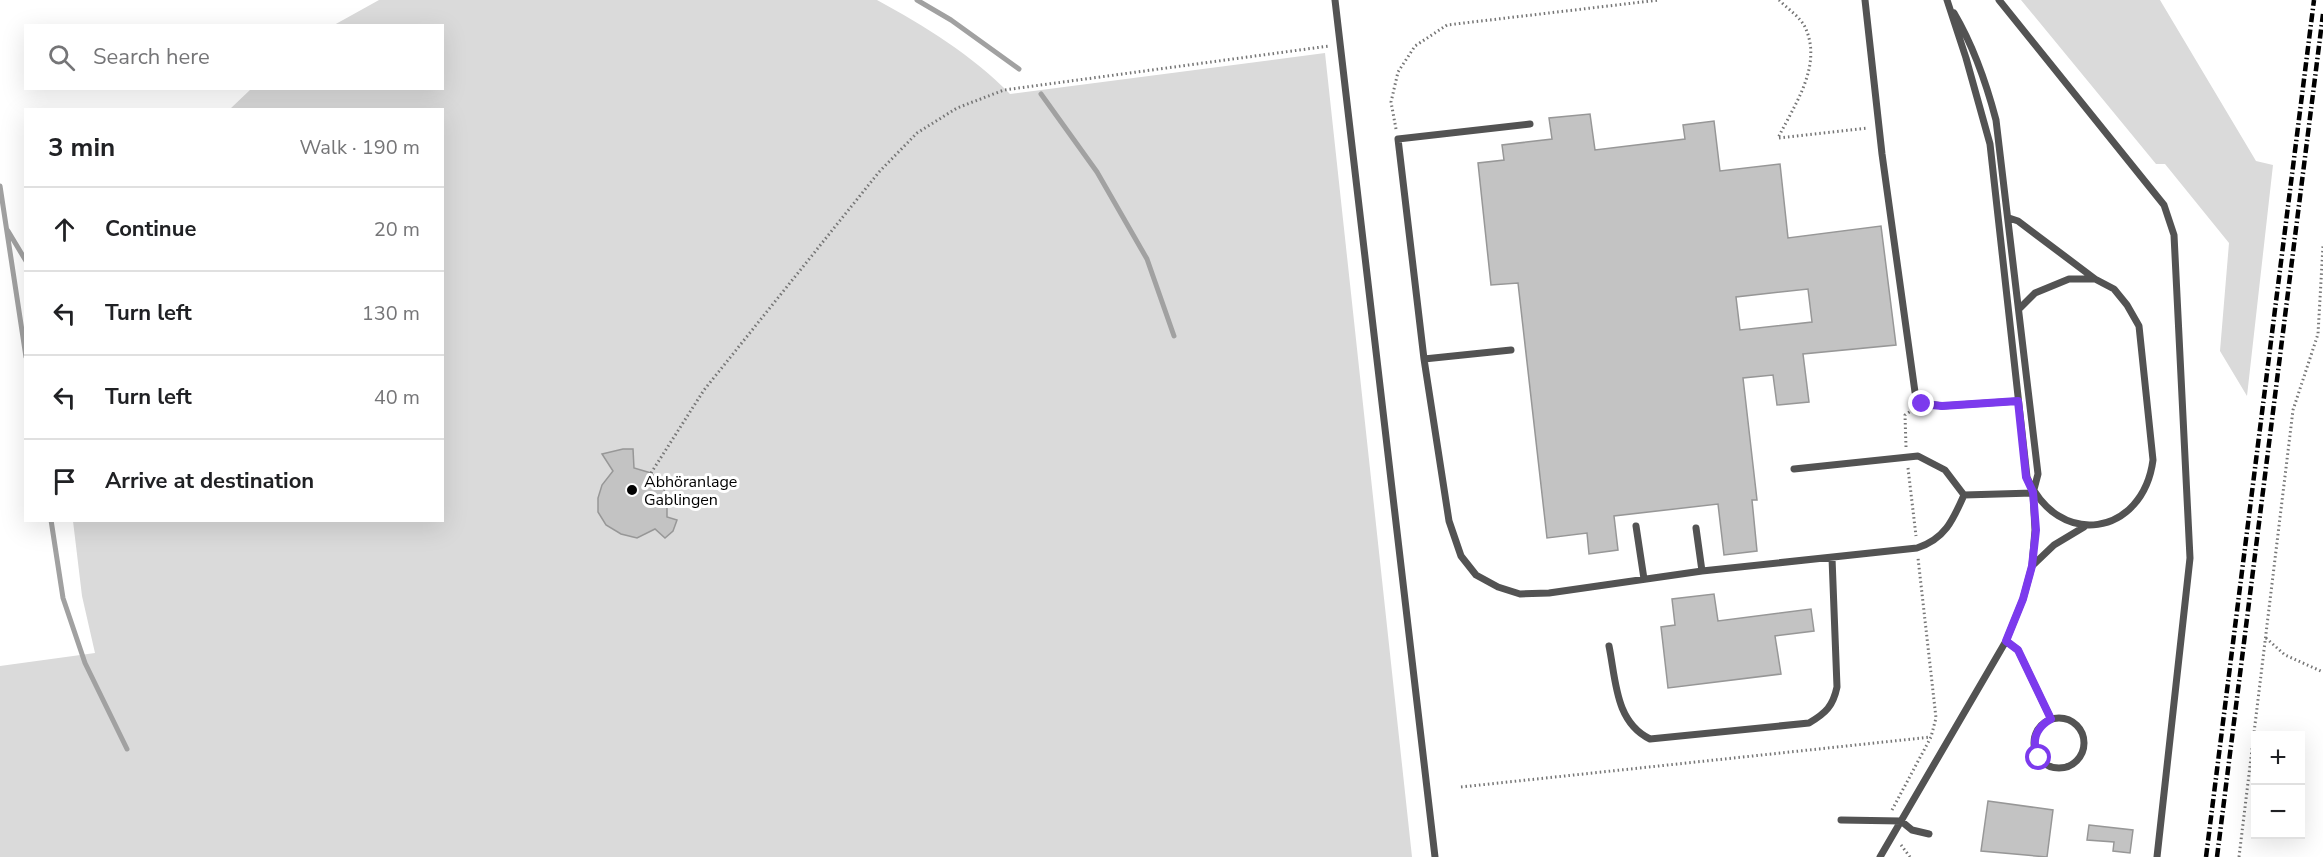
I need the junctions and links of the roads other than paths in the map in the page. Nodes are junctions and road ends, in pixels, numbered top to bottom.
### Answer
1 (1335, 0) edge
2 (1865, 0) edge
3 (1947, 0) edge
4 (1999, 0) edge
5 (1530, 124) dead end
6 (2009, 218) junction
7 (2096, 279) junction
8 (2020, 308) junction
9 (1511, 350) dead end
10 (1424, 359) junction
11 (2018, 401) junction
12 (1794, 469) dead end
13 (2033, 492) junction
14 (1964, 495) junction
15 (1636, 526) dead end
16 (2084, 527) junction
17 (1696, 528) dead end
18 (1832, 558) junction
19 (2032, 566) junction
20 (1702, 571) junction
21 (1644, 579) junction
22 (2006, 641) junction
23 (1609, 646) dead end
24 (2051, 719) junction
25 (1841, 820) dead end
26 (1901, 821) junction
27 (1929, 834) dead end
28 (1435, 857) edge
29 (1880, 857) edge
30 (2157, 857) edge

1 - 28 lane
2 - 11 lane
3 - 6 lane
3 - 11 lane
4 - 30 lane
5 - 10 lane
6 - 7 lane
6 - 8 lane
7 - 8 lane
7 - 16 lane
8 - 13 lane
9 - 10 lane
10 - 21 lane
11 - 13 lane
12 - 14 lane
13 - 14 lane
13 - 16 lane
13 - 19 lane
14 - 18 lane
15 - 21 lane
16 - 19 lane
17 - 20 lane
18 - 20 lane
18 - 23 lane
19 - 22 lane
20 - 21 lane
22 - 24 lane
22 - 26 lane
24 - 24 lane
25 - 26 lane
26 - 27 lane
26 - 29 lane

